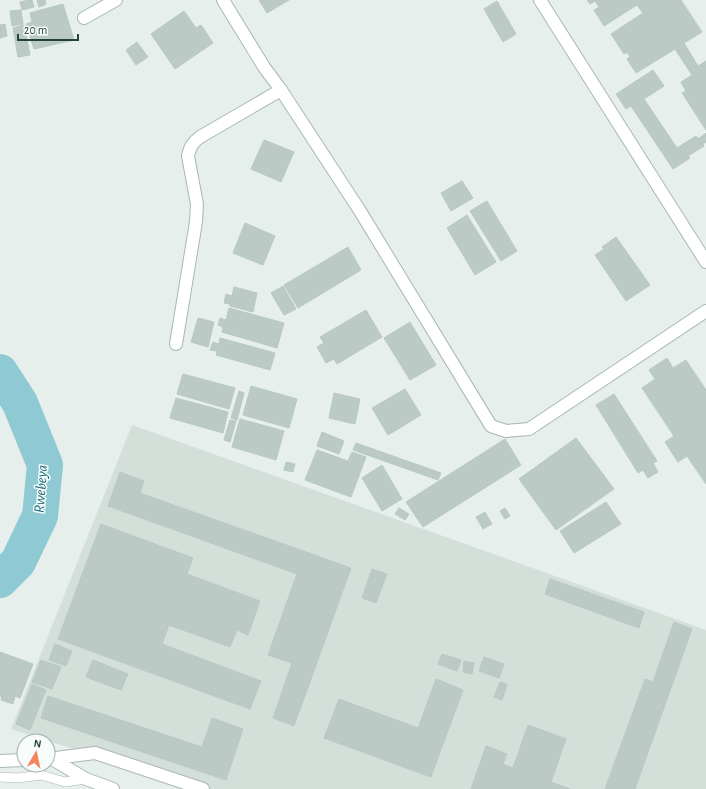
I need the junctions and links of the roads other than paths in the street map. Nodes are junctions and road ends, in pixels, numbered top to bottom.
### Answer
1 (116, 0) edge
2 (223, 0) edge
3 (540, 0) edge
4 (84, 18) dead end
5 (281, 90) junction
6 (706, 262) edge
7 (706, 310) edge
8 (176, 344) dead end
9 (56, 758) edge
10 (16, 760) edge
11 (0, 761) edge
12 (56, 762) edge
13 (0, 777) edge
14 (86, 779) junction
15 (113, 789) edge
16 (203, 789) edge

1 - 4 street
2 - 5 street
3 - 6 street
5 - 7 street
5 - 8 street
9 - 16 street
10 - 11 street
12 - 14 street
13 - 14 lane
14 - 15 street

